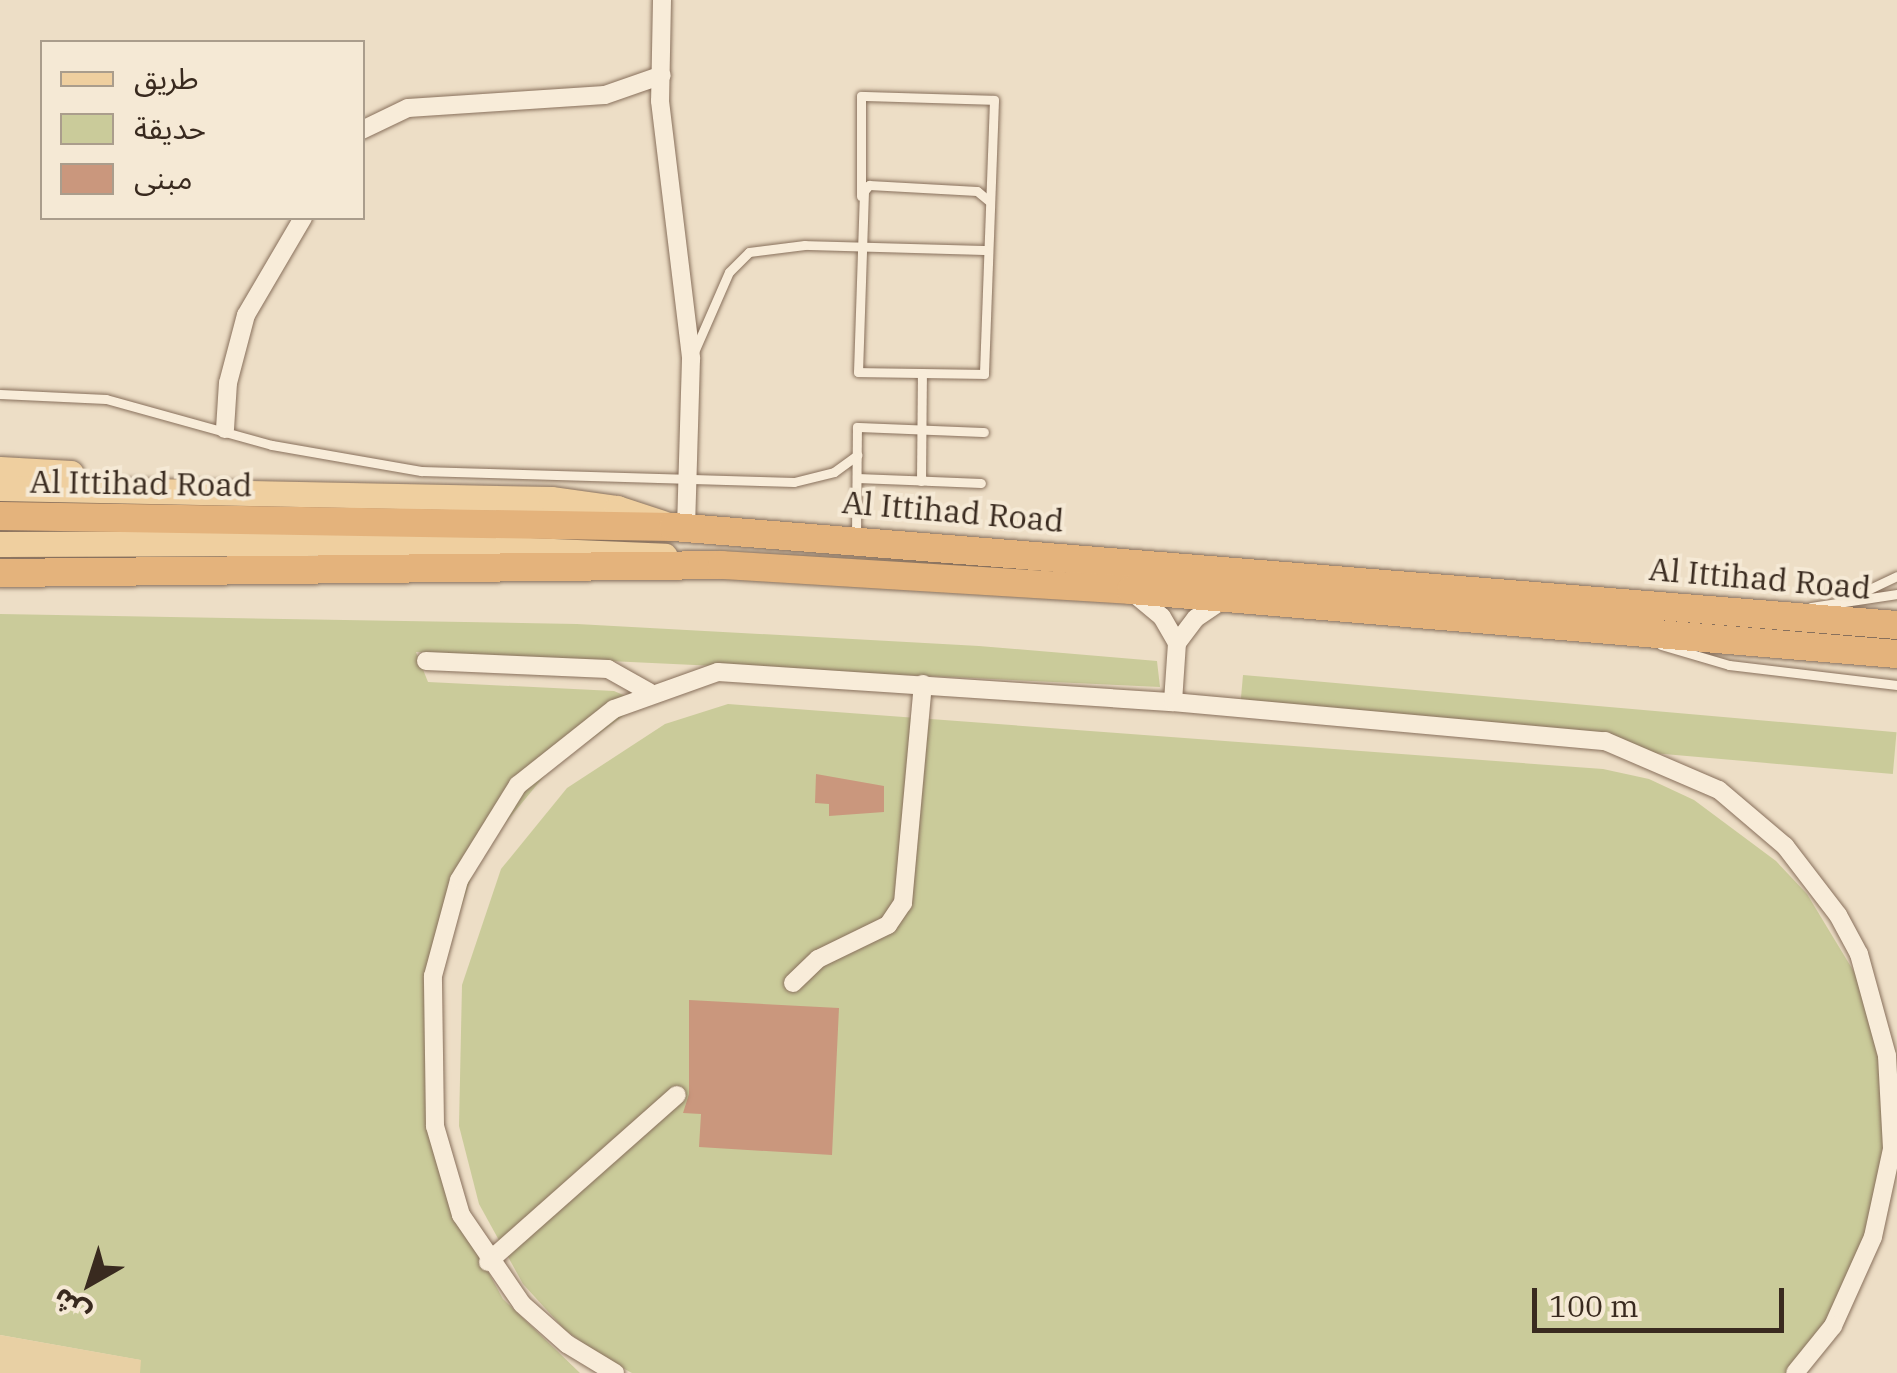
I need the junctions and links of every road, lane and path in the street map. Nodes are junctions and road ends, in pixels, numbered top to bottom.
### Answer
1 (662, 0) edge
2 (662, 75) junction
3 (365, 129) edge
4 (861, 196) junction
5 (990, 202) junction
6 (302, 220) edge
7 (859, 246) junction
8 (988, 250) junction
9 (691, 359) junction
10 (922, 373) junction
11 (0, 394) edge
12 (225, 430) junction
13 (922, 430) junction
14 (984, 432) dead end
15 (857, 455) junction
16 (0, 470) edge
17 (688, 474) junction
18 (857, 478) junction
19 (920, 481) junction
20 (981, 483) dead end
21 (0, 488) edge
22 (235, 488) junction
23 (0, 516) edge
24 (679, 528) junction
25 (856, 538) junction
26 (0, 544) edge
27 (722, 565) junction
28 (0, 573) edge
29 (1897, 576) edge
30 (1131, 590) junction
31 (1897, 594) edge
32 (1854, 596) junction
33 (1226, 598) junction
34 (1778, 615) junction
35 (1897, 625) edge
36 (1632, 631) junction
37 (1177, 643) junction
38 (1897, 654) edge
39 (426, 661) dead end
40 (923, 684) junction
41 (1897, 685) edge
42 (649, 692) junction
43 (1173, 702) junction
44 (793, 983) dead end
45 (678, 1096) dead end
46 (488, 1262) junction
47 (615, 1373) edge
48 (1795, 1373) edge

1 - 2 street
2 - 3 street
2 - 9 street
4 - 5 lane
4 - 5 lane
4 - 7 lane
5 - 8 lane
6 - 12 street
7 - 8 lane
7 - 9 lane
7 - 10 lane
8 - 10 lane
9 - 17 street
10 - 13 lane
11 - 12 lane
12 - 17 lane
13 - 14 lane
13 - 15 lane
13 - 19 lane
15 - 17 lane
15 - 18 lane
16 - 22 main road
17 - 24 street
18 - 19 lane
18 - 25 lane
19 - 20 lane
21 - 22 main road
22 - 24 main road
23 - 24 highway, Al Ittihad Road
24 - 25 highway, Al Ittihad Road
25 - 34 highway, Al Ittihad Road
26 - 27 main road
27 - 28 highway, Al Ittihad Road
27 - 30 highway, Al Ittihad Road
29 - 32 lane
30 - 33 highway, Al Ittihad Road
30 - 37 street
31 - 32 lane
32 - 34 lane
33 - 36 highway, Al Ittihad Road
33 - 37 street
34 - 35 highway, Al Ittihad Road
36 - 38 highway, Al Ittihad Road
36 - 41 lane
37 - 43 street
39 - 42 street
40 - 42 street
40 - 43 street
40 - 44 street
42 - 46 street
43 - 48 street
45 - 46 street
46 - 47 street

